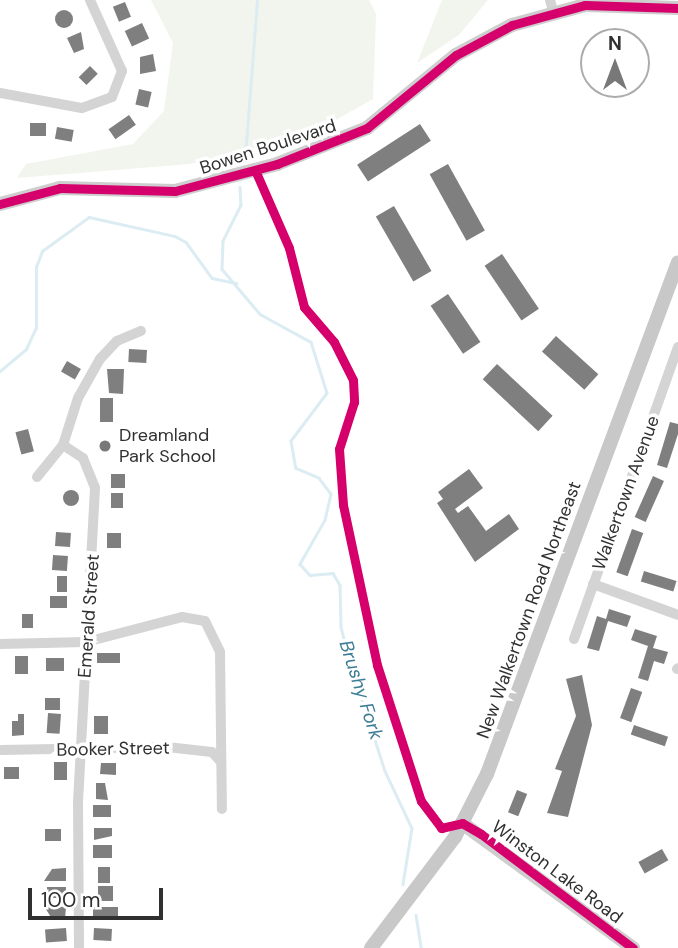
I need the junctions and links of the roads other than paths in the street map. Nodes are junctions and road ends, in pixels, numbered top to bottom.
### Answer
1 (90, 0) edge
2 (552, 6) edge
3 (678, 8) edge
4 (0, 93) edge
5 (0, 204) edge
6 (678, 262) edge
7 (672, 299) edge
8 (141, 331) dead end
9 (678, 347) edge
10 (63, 445) junction
11 (37, 477) dead end
12 (593, 584) junction
13 (678, 615) edge
14 (574, 639) dead end
15 (86, 642) junction
16 (0, 644) edge
17 (0, 750) edge
18 (81, 750) junction
19 (221, 762) junction
20 (222, 809) dead end
21 (462, 823) junction
22 (79, 948) edge
23 (371, 948) edge
24 (633, 948) edge

1 - 4 street
2 - 3 street, Bowen Boulevard
2 - 5 street, Bowen Boulevard
6 - 7 main road, New Walkertown Road Northeast
7 - 21 main road, New Walkertown Road Northeast
8 - 10 street
9 - 12 street, Walkertown Avenue
10 - 11 street
10 - 15 street, Emerald Street
12 - 13 street
12 - 14 street, Walkertown Avenue
15 - 16 street
15 - 18 street, Emerald Street
15 - 19 street
17 - 18 street, Booker Street
18 - 19 street, Booker Street
18 - 22 street, Emerald Street
19 - 20 street
21 - 23 main road, New Walkertown Road Northeast
21 - 24 street, Winston Lake Road

